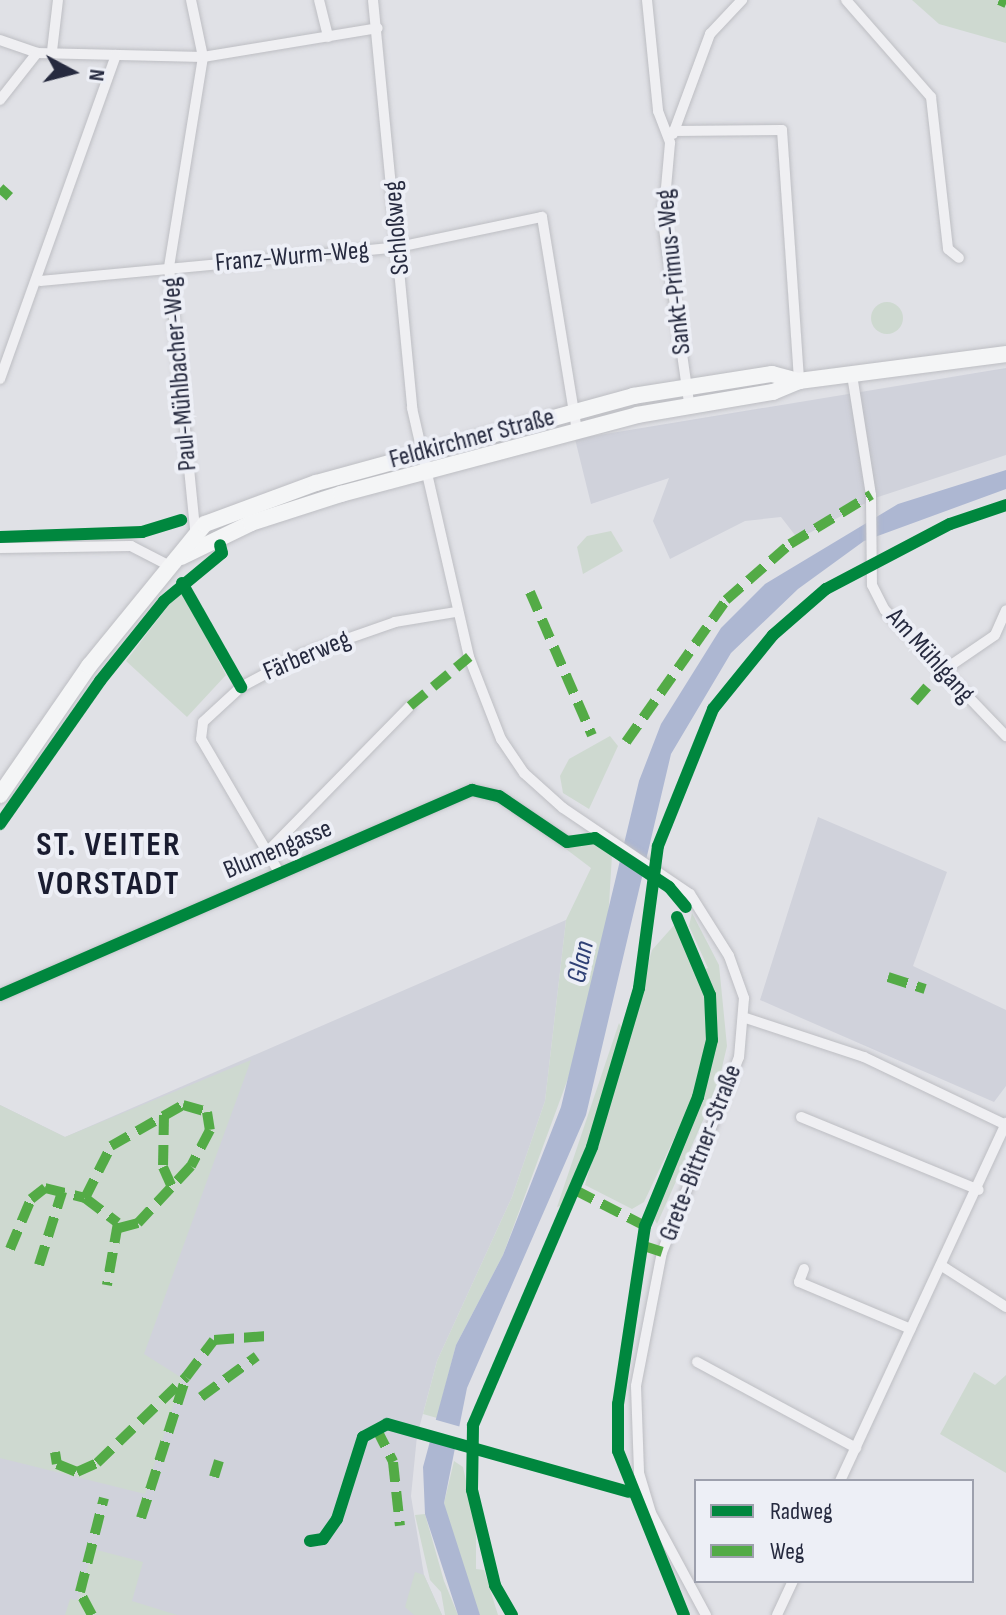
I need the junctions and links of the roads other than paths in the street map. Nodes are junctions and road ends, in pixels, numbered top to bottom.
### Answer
1 (58, 0) edge
2 (191, 0) edge
3 (319, 0) edge
4 (373, 0) edge
5 (647, 0) edge
6 (742, 0) edge
7 (846, 0) edge
8 (378, 28) junction
9 (328, 37) junction
10 (0, 40) edge
11 (52, 51) junction
12 (37, 53) junction
13 (116, 55) junction
14 (203, 57) junction
15 (0, 100) edge
16 (673, 131) junction
17 (670, 143) junction
18 (398, 247) junction
19 (959, 258) dead end
20 (169, 268) junction
21 (40, 281) junction
22 (1006, 354) edge
23 (852, 375) junction
24 (0, 379) edge
25 (799, 381) junction
26 (687, 386) junction
27 (689, 403) junction
28 (573, 411) junction
29 (577, 431) junction
30 (422, 464) junction
31 (196, 531) junction
32 (0, 548) edge
33 (195, 549) junction
34 (168, 565) junction
35 (1006, 610) edge
36 (456, 612) junction
37 (941, 672) junction
38 (410, 706) dead end
39 (1006, 736) edge
40 (0, 795) edge
41 (567, 842) dead end
42 (268, 851) junction
43 (280, 874) junction
44 (0, 995) edge
45 (746, 1018) junction
46 (801, 1117) dead end
47 (1006, 1124) edge
48 (979, 1190) junction
49 (942, 1266) junction
50 (804, 1269) dead end
51 (1006, 1307) edge
52 (911, 1329) junction
53 (697, 1362) dead end
54 (856, 1448) junction
55 (841, 1479) edge
56 (792, 1583) edge
57 (706, 1615) edge
58 (777, 1615) edge

1 - 11 street
2 - 14 street
3 - 9 street
4 - 8 street, Schloßweg
5 - 17 street, Sankt-Primus-Weg
6 - 16 street
7 - 19 street
8 - 9 street
8 - 18 street, Schloßweg
9 - 14 street
10 - 12 street
11 - 12 street
11 - 13 street
12 - 15 street
13 - 14 street
13 - 21 street
14 - 20 street, Paul-Mühlbacher-Weg
16 - 17 street
16 - 25 street
17 - 26 street, Sankt-Primus-Weg
18 - 20 street, Franz-Wurm-Weg
18 - 28 street, Franz-Wurm-Weg
18 - 30 street, Schloßweg
20 - 21 street, Franz-Wurm-Weg
20 - 31 street, Paul-Mühlbacher-Weg
21 - 24 street
22 - 23 main road, Feldkirchner Straße
23 - 25 main road, Feldkirchner Straße
23 - 37 street, Am Mühlgang
25 - 26 main road, Feldkirchner Straße
25 - 27 main road, Feldkirchner Straße
26 - 27 street, Sankt-Primus-Weg
26 - 28 main road, Feldkirchner Straße
27 - 29 main road, Feldkirchner Straße
28 - 29 street
28 - 30 main road, Feldkirchner Straße
29 - 30 main road, Feldkirchner Straße
30 - 31 main road, Feldkirchner Straße
30 - 33 main road, Feldkirchner Straße
30 - 36 street, Grete-Bittner-Straße
31 - 33 street, Paul-Mühlbacher-Weg
31 - 34 main road, Feldkirchner Straße
32 - 34 street
33 - 34 main road, Feldkirchner Straße
34 - 40 main road, Feldkirchner Straße
35 - 37 street
36 - 42 street, Färberweg
36 - 45 street, Grete-Bittner-Straße
37 - 39 street, Am Mühlgang
38 - 42 street
41 - 43 street, Blumengasse
42 - 43 street, Färberweg
43 - 44 street, Blumengasse
45 - 47 street
45 - 57 street, Grete-Bittner-Straße
46 - 48 street
47 - 48 street
48 - 49 street
49 - 51 street
49 - 52 street
50 - 52 street
52 - 54 street
53 - 54 street
54 - 55 street
56 - 58 street

